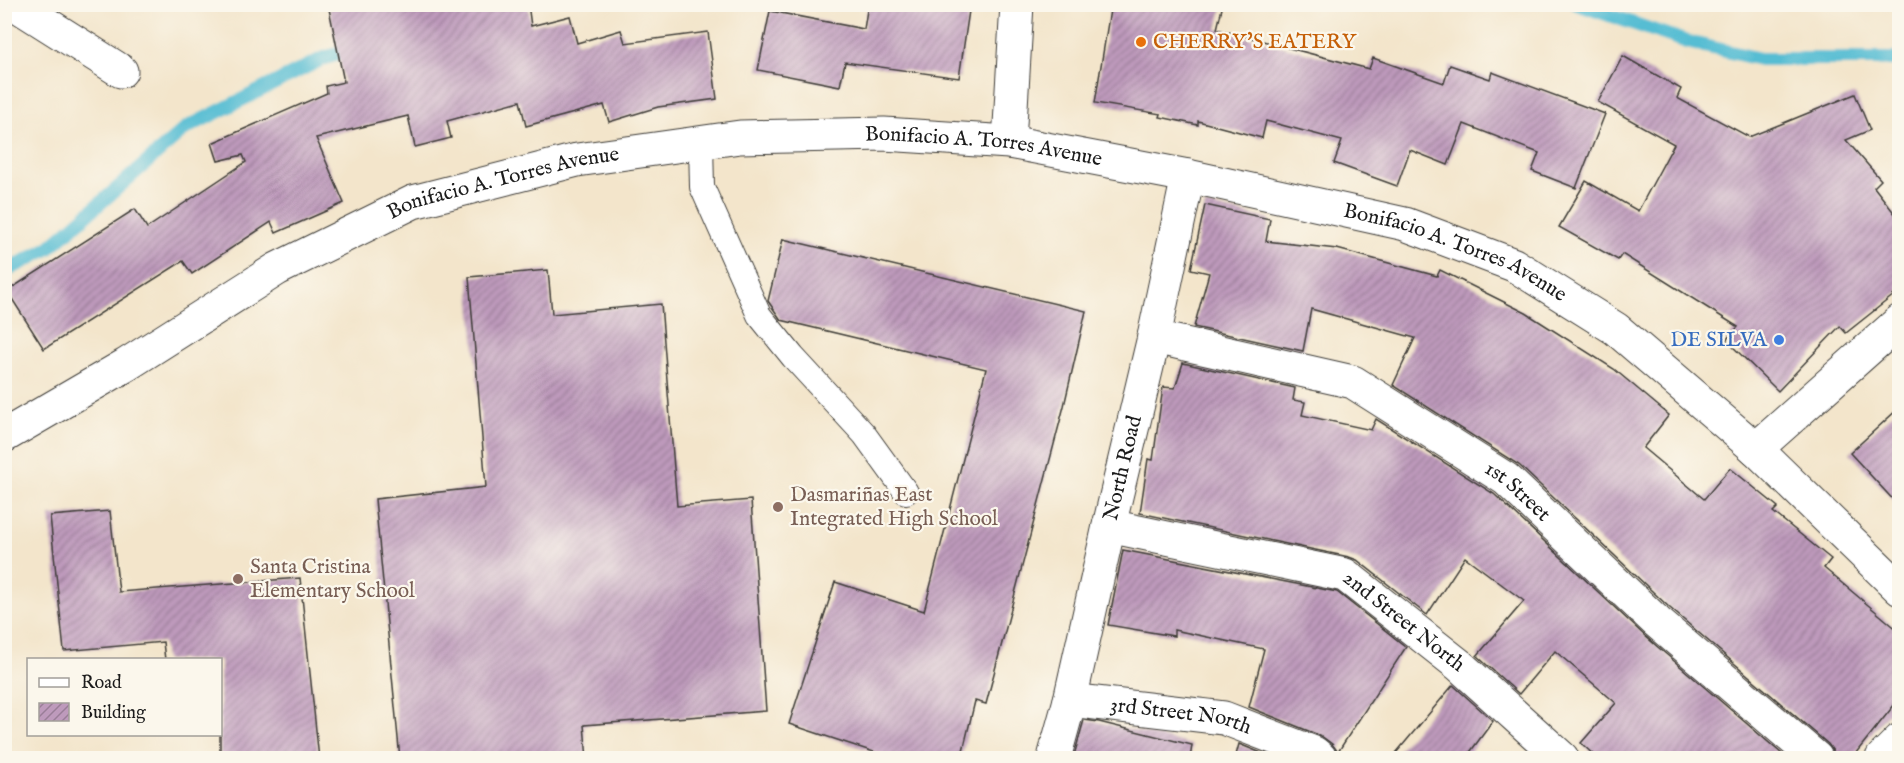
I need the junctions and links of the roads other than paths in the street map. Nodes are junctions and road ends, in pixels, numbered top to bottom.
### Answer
1 (15, 4) edge
2 (1017, 4) edge
3 (121, 71) dead end
4 (1009, 142) junction
5 (701, 143) junction
6 (1188, 176) junction
7 (1899, 321) edge
8 (1154, 337) junction
9 (4, 436) edge
10 (1756, 449) junction
11 (906, 492) dead end
12 (1109, 526) junction
13 (1899, 589) edge
14 (1070, 700) junction
15 (1899, 740) edge
16 (1054, 759) edge
17 (1320, 759) edge
18 (1562, 759) edge
19 (1816, 759) edge
20 (1882, 759) edge

1 - 3 street
2 - 4 street
4 - 5 street, Bonifacio A. Torres Avenue
4 - 6 street, Bonifacio A. Torres Avenue
5 - 9 street, Bonifacio A. Torres Avenue
5 - 11 lane
6 - 8 street, North Road
6 - 10 street, Bonifacio A. Torres Avenue
7 - 10 street
8 - 12 street, North Road
8 - 19 street, 1st Street
10 - 13 street, Bonifacio A. Torres Avenue
12 - 14 street, North Road
12 - 18 street, 2nd Street North
14 - 16 street, North Road
14 - 17 street, 3rd Street North
15 - 20 street

